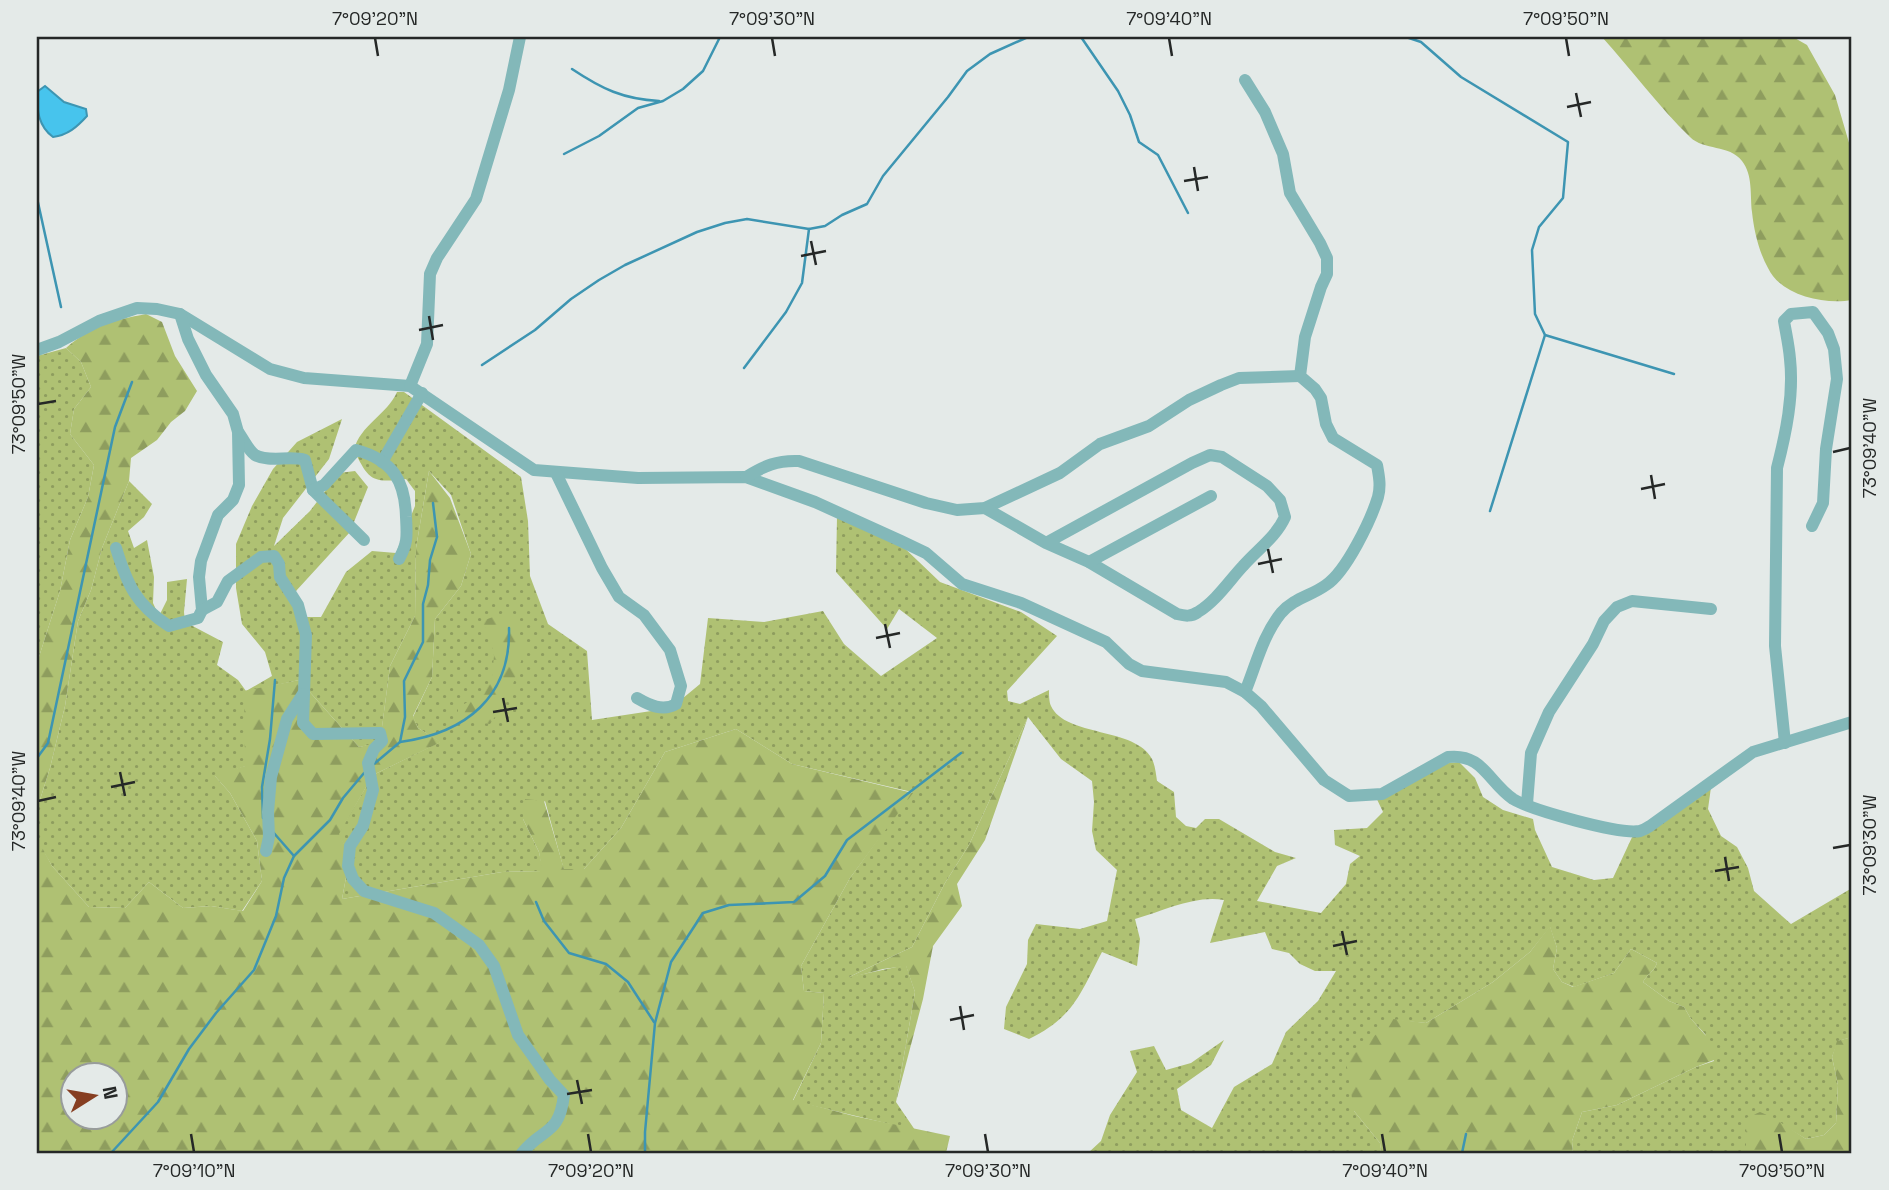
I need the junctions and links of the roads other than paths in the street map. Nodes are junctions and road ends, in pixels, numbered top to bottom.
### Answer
1 (520, 37) edge
2 (1245, 80) dead end
3 (180, 314) junction
4 (37, 350) edge
5 (1300, 376) junction
6 (410, 386) junction
7 (422, 393) junction
8 (239, 432) junction
9 (382, 462) junction
10 (556, 473) junction
11 (746, 477) junction
12 (313, 490) junction
13 (1211, 496) dead end
14 (985, 508) junction
15 (1812, 526) dead end
16 (364, 540) dead end
17 (1046, 543) junction
18 (116, 548) dead end
19 (399, 559) dead end
20 (1089, 562) junction
21 (1711, 609) dead end
22 (202, 610) junction
23 (1245, 692) junction
24 (303, 694) junction
25 (637, 698) dead end
26 (1852, 722) edge
27 (1785, 743) junction
28 (1527, 804) junction
29 (266, 851) dead end
30 (522, 1153) edge

1 - 6 street
2 - 5 street
3 - 4 street
3 - 6 street
3 - 8 street
5 - 14 street
5 - 23 street
6 - 7 street
7 - 9 street
7 - 10 street
8 - 12 street
8 - 22 street
9 - 12 street
9 - 19 street
10 - 11 street
10 - 25 street
11 - 14 street
11 - 23 street
12 - 16 street
13 - 20 street
14 - 17 street
15 - 27 street
17 - 20 street
17 - 20 street
18 - 22 street
21 - 28 street
22 - 24 street
23 - 28 street
24 - 29 street
24 - 30 street
26 - 27 street
27 - 28 street

